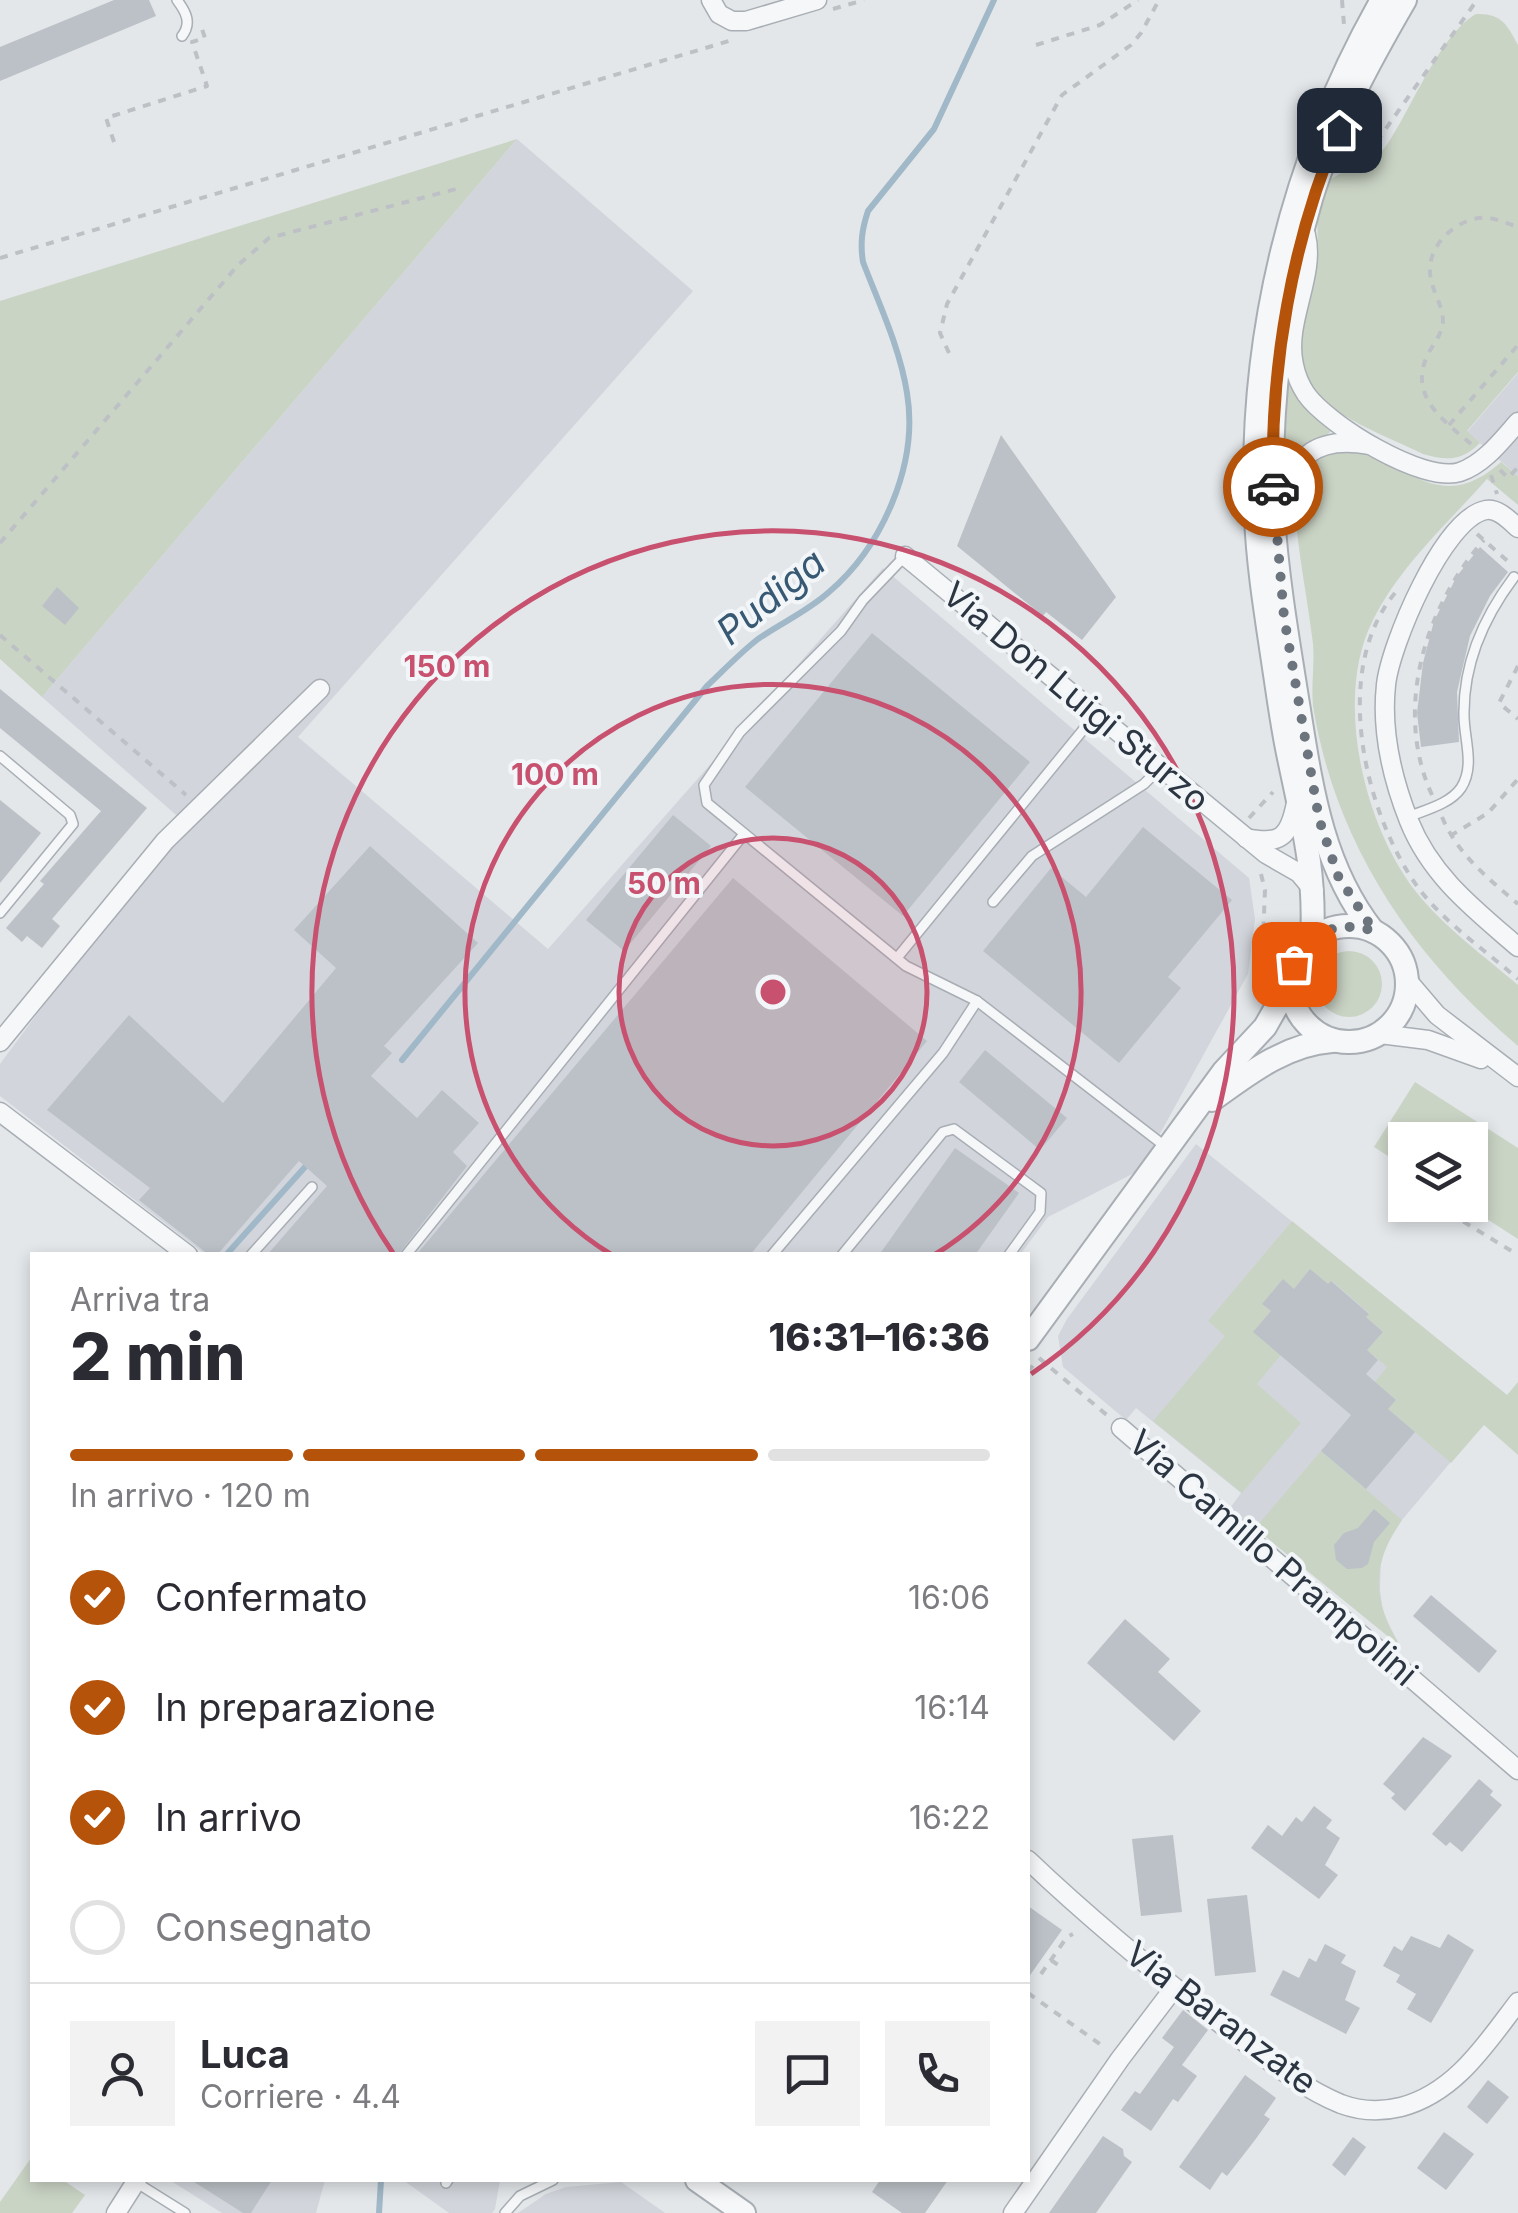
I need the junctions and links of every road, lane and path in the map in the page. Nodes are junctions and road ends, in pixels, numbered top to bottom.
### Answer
1 (176, 0) edge
2 (711, 0) edge
3 (864, 0) edge
4 (1138, 0) edge
5 (1159, 0) edge
6 (1382, 0) edge
7 (1405, 0) edge
8 (1477, 0) edge
9 (822, 6) edge
10 (202, 29) dead end
11 (182, 36) dead end
12 (731, 40) dead end
13 (1036, 45) dead end
14 (114, 142) dead end
15 (1330, 152) junction
16 (456, 190) dead end
17 (1518, 227) edge
18 (1305, 230) junction
19 (0, 258) edge
20 (1518, 346) edge
21 (949, 353) dead end
22 (1518, 422) edge
23 (1449, 425) junction
24 (1375, 446) junction
25 (1484, 456) junction
26 (1518, 467) edge
27 (1274, 518) junction
28 (1511, 522) edge
29 (1466, 524) junction
30 (1484, 540) junction
31 (0, 543) edge
32 (905, 556) joint
33 (1516, 573) edge
34 (0, 636) edge
35 (1518, 666) edge
36 (320, 689) dead end
37 (1096, 714) junction
38 (1518, 719) edge
39 (0, 756) edge
40 (1161, 768) junction
41 (1518, 779) edge
42 (1297, 797) junction
43 (1436, 805) junction
44 (200, 806) junction
45 (1408, 817) junction
46 (744, 834) junction
47 (1450, 836) junction
48 (1246, 838) junction
49 (1258, 869) dead end
50 (1315, 892) junction
51 (993, 902) dead end
52 (1518, 904) edge
53 (0, 913) edge
54 (1374, 931) junction
55 (1308, 942) junction
56 (1518, 947) edge
57 (1256, 949) junction
58 (897, 958) junction
59 (1408, 982) junction
60 (1290, 983) junction
61 (977, 1001) junction
62 (1380, 1034) junction
63 (1332, 1040) junction
64 (0, 1042) edge
65 (1510, 1072) edge
66 (1197, 1110) junction
67 (0, 1112) edge
68 (1168, 1149) junction
69 (312, 1187) dead end
70 (1464, 1222) edge
71 (184, 1252) edge
72 (254, 1252) edge
73 (408, 1252) edge
74 (775, 1252) edge
75 (844, 1252) edge
76 (1011, 1252) edge
77 (1518, 1255) edge
78 (1033, 1349) edge
79 (1121, 1428) joint
80 (1518, 1770) edge
81 (1030, 1862) edge
82 (1073, 1934) dead end
83 (1051, 1960) junction
84 (1061, 1967) dead end
85 (1041, 1974) dead end
86 (1174, 1988) junction
87 (1030, 1994) edge
88 (1518, 2002) edge
89 (1120, 2059) junction
90 (136, 2182) edge
91 (138, 2182) edge
92 (549, 2182) edge
93 (700, 2182) edge
94 (116, 2213) edge
95 (185, 2213) edge
96 (504, 2213) edge
97 (744, 2213) edge
98 (1013, 2213) edge

1 - 11 lane
2 - 9 street
3 - 9 path
4 - 13 path
5 - 21 path
6 - 42 street
7 - 15 street
8 - 15 path
10 - 14 path
12 - 19 path
15 - 18 street
16 - 31 path
17 - 23 path
18 - 24 street
18 - 27 street
20 - 23 path
22 - 25 street
23 - 25 path
24 - 25 street
24 - 27 street
25 - 26 path
25 - 28 path
27 - 54 street
28 - 29 street
29 - 30 path
29 - 45 street
30 - 33 path
30 - 43 path
32 - 37 street, Via Don Luigi Sturzo
32 - 46 lane
33 - 43 lane
34 - 44 path
35 - 38 path
36 - 44 street
37 - 40 street, Via Don Luigi Sturzo
37 - 58 lane
39 - 53 lane
40 - 48 street, Via Don Luigi Sturzo
40 - 51 lane
41 - 47 path
42 - 48 street
42 - 50 street
43 - 45 lane
43 - 47 path
44 - 64 street
45 - 56 street
46 - 58 lane
46 - 73 lane
47 - 52 path
48 - 50 street, Via Don Luigi Sturzo
49 - 57 path
50 - 55 street
54 - 55 street
54 - 59 street
55 - 57 lane
55 - 60 street
57 - 60 lane
58 - 61 lane
59 - 62 street
59 - 65 street
60 - 63 street
60 - 66 street
61 - 68 lane
61 - 74 lane
62 - 63 street
62 - 65 street
63 - 66 street
66 - 68 street
67 - 71 street
68 - 78 street
69 - 72 lane
70 - 77 path
75 - 76 lane
78 - 79 path, Via Camillo Prampolini
79 - 80 street, Via Camillo Prampolini
81 - 86 street, Via Baranzate
82 - 83 path
83 - 84 path
83 - 85 path
86 - 88 street, Via Baranzate
86 - 89 street
87 - 89 path
89 - 98 street
90 - 94 street
91 - 95 lane
92 - 96 lane
93 - 97 street

